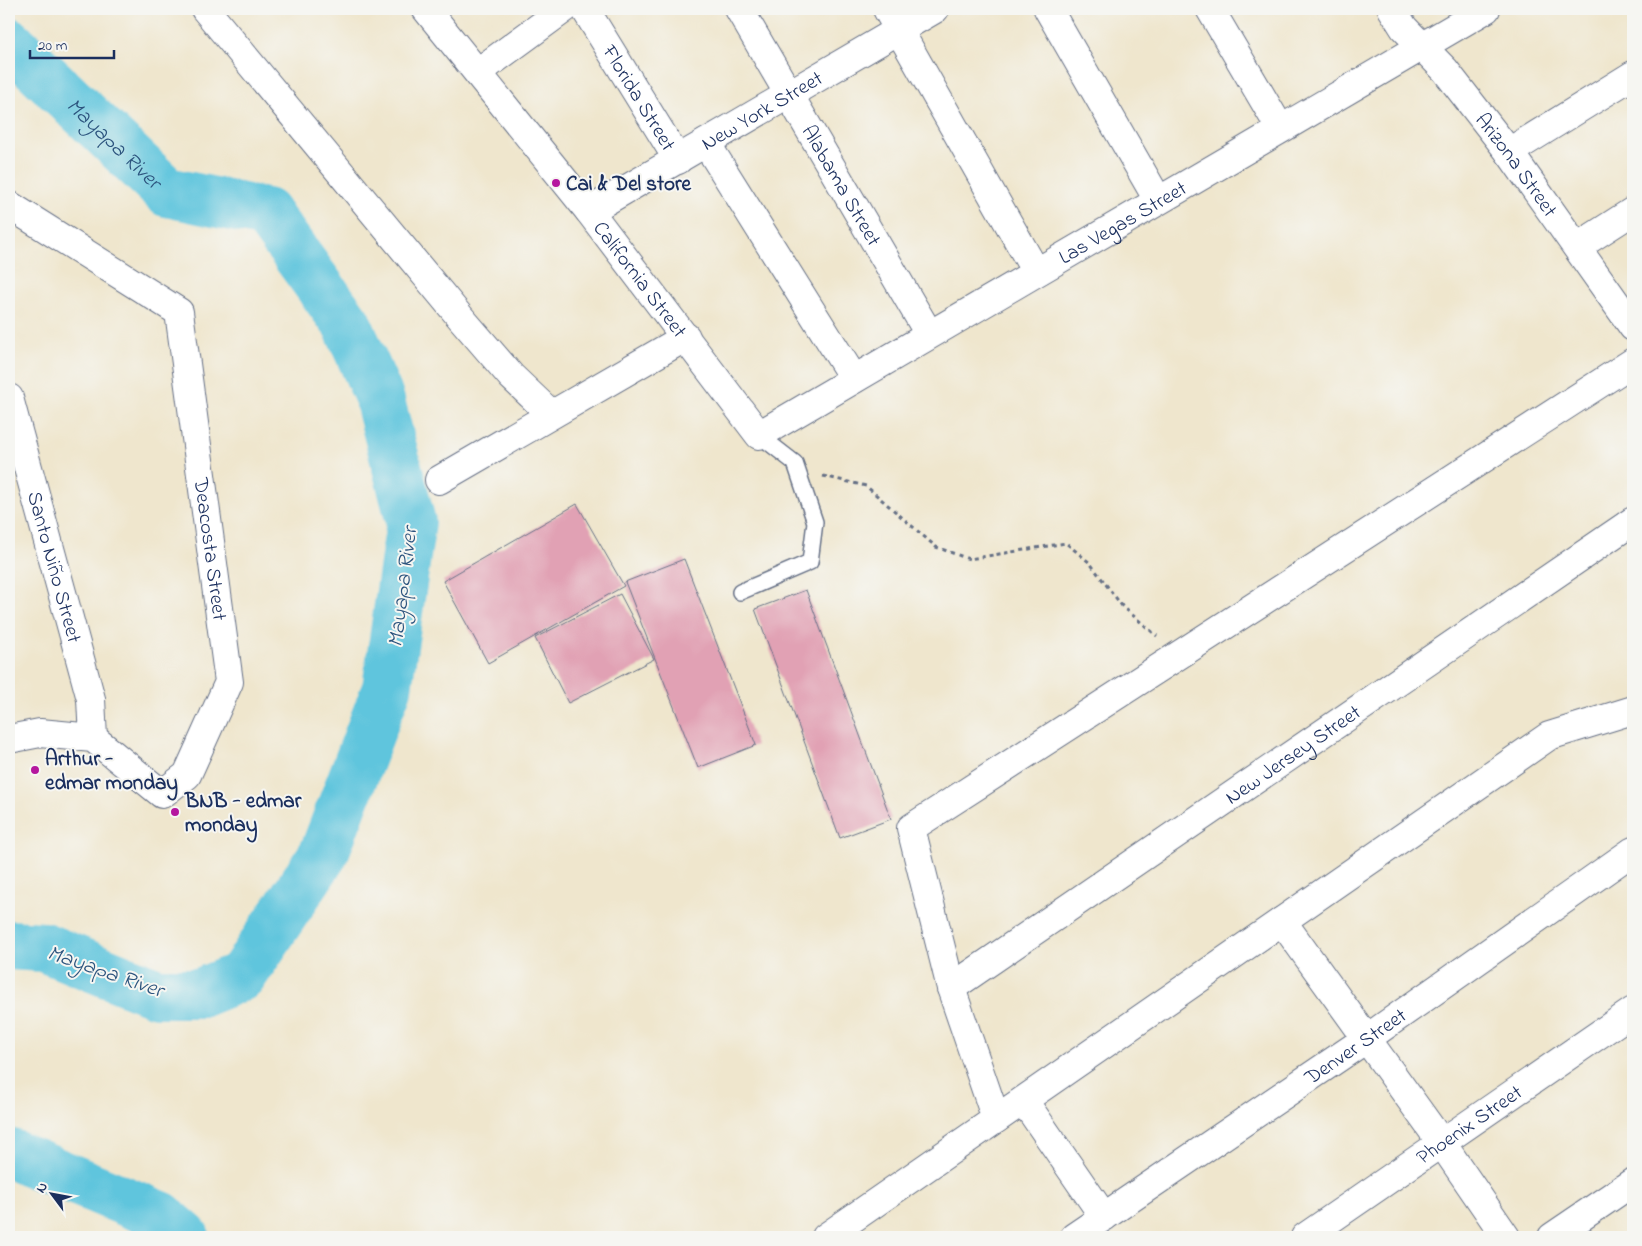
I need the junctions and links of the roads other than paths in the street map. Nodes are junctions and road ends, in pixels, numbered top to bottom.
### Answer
1 (205, 9) edge
2 (426, 9) edge
3 (564, 9) edge
4 (585, 9) edge
5 (739, 9) edge
6 (935, 9) edge
7 (1048, 9) edge
8 (1210, 9) edge
9 (1392, 9) edge
10 (1486, 9) edge
11 (894, 19) edge
12 (1422, 46) junction
13 (478, 72) junction
14 (1633, 75) edge
15 (791, 94) junction
16 (1280, 128) junction
17 (706, 143) junction
18 (1509, 152) junction
19 (678, 160) junction
20 (1158, 200) junction
21 (9, 205) edge
22 (589, 211) junction
23 (1633, 211) edge
24 (1577, 247) junction
25 (1036, 272) junction
26 (1633, 327) edge
27 (929, 334) junction
28 (686, 337) junction
29 (1633, 362) edge
30 (854, 379) junction
31 (9, 398) edge
32 (550, 414) junction
33 (759, 435) junction
34 (439, 480) dead end
35 (1633, 521) edge
36 (740, 592) dead end
37 (1633, 710) edge
38 (93, 738) junction
39 (9, 739) edge
40 (1633, 851) edge
41 (1282, 920) junction
42 (951, 988) junction
43 (1633, 1011) edge
44 (1366, 1038) junction
45 (1024, 1101) junction
46 (996, 1119) junction
47 (1441, 1142) junction
48 (1633, 1182) edge
49 (1104, 1217) junction
50 (826, 1237) edge
51 (1074, 1237) edge
52 (1305, 1237) edge
53 (1506, 1237) edge
54 (1552, 1237) edge

1 - 32 street
2 - 13 street, California Street
3 - 13 street
4 - 19 street, Florida Street
5 - 15 street, Alabama Street
6 - 11 street, New York Street
7 - 20 street
8 - 16 street
9 - 12 street, Arizona Street
10 - 12 street, Las Vegas Street
11 - 15 street, New York Street
11 - 25 street
12 - 16 street, Las Vegas Street
12 - 18 street, Arizona Street
13 - 22 street, California Street
14 - 18 street
15 - 17 street, New York Street
15 - 27 street, Alabama Street
16 - 20 street, Las Vegas Street
17 - 19 street, New York Street
17 - 30 street
18 - 24 street, Arizona Street
19 - 22 street, New York Street
20 - 25 street, Las Vegas Street
21 - 38 street, Deacosta Street
22 - 28 street, California Street
23 - 24 street
24 - 26 street, Arizona Street
25 - 27 street, Las Vegas Street
27 - 30 street, Las Vegas Street
28 - 32 street
28 - 33 street, California Street
29 - 42 street
30 - 33 street, Las Vegas Street
31 - 38 street, Santo Niño Street
32 - 34 street
33 - 36 lane
35 - 42 street, New Jersey Street
37 - 41 street
38 - 39 street
40 - 44 street, Denver Street
41 - 44 street
41 - 45 street
42 - 46 street
43 - 47 street, Phoenix Street
44 - 47 street
44 - 49 street, Denver Street
45 - 46 street
45 - 49 street
46 - 50 street
47 - 52 street, Phoenix Street
47 - 53 street
48 - 54 street
49 - 51 street, Denver Street

